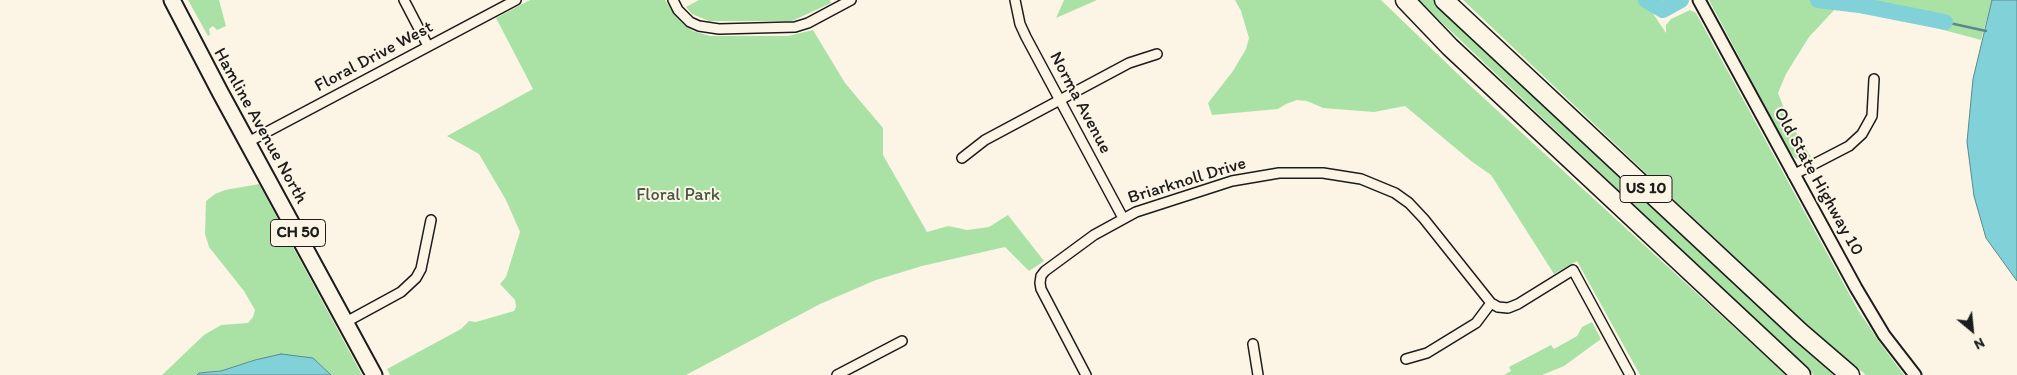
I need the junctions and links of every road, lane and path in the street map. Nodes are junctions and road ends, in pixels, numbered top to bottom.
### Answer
1 (172, 0) edge
2 (404, 0) edge
3 (516, 0) edge
4 (672, 0) edge
5 (851, 0) edge
6 (1015, 0) edge
7 (1404, 0) edge
8 (1444, 0) edge
9 (1699, 0) edge
10 (428, 46) junction
11 (1157, 54) dead end
12 (1874, 80) dead end
13 (1060, 100) junction
14 (248, 142) junction
15 (962, 158) dead end
16 (1793, 175) junction
17 (1123, 218) junction
18 (431, 220) dead end
19 (1491, 303) junction
20 (346, 322) junction
21 (902, 341) dead end
22 (1253, 344) dead end
23 (1406, 359) dead end
24 (374, 375) edge
25 (837, 375) edge
26 (1086, 375) edge
27 (1258, 375) edge
28 (1630, 375) edge
29 (1801, 375) edge
30 (1850, 375) edge
31 (1916, 375) edge

1 - 14 main road, Hamline Avenue North / CH 50
2 - 10 street
3 - 10 street, Floral Drive West
4 - 5 street
6 - 13 street, Norma Avenue
7 - 29 highway, US 10
8 - 30 highway, US 10
9 - 16 street, Old State Highway 10
10 - 14 street, Floral Drive West
11 - 13 street
12 - 16 street
13 - 15 street
13 - 17 street, Norma Avenue
14 - 20 main road, Hamline Avenue North / CH 50
16 - 31 street, Old State Highway 10
17 - 19 street, Briarknoll Drive
17 - 26 street, Briarknoll Drive
18 - 20 street
19 - 23 street
19 - 28 street
20 - 24 main road, Hamline Avenue North / CH 50
21 - 25 street
22 - 27 street

